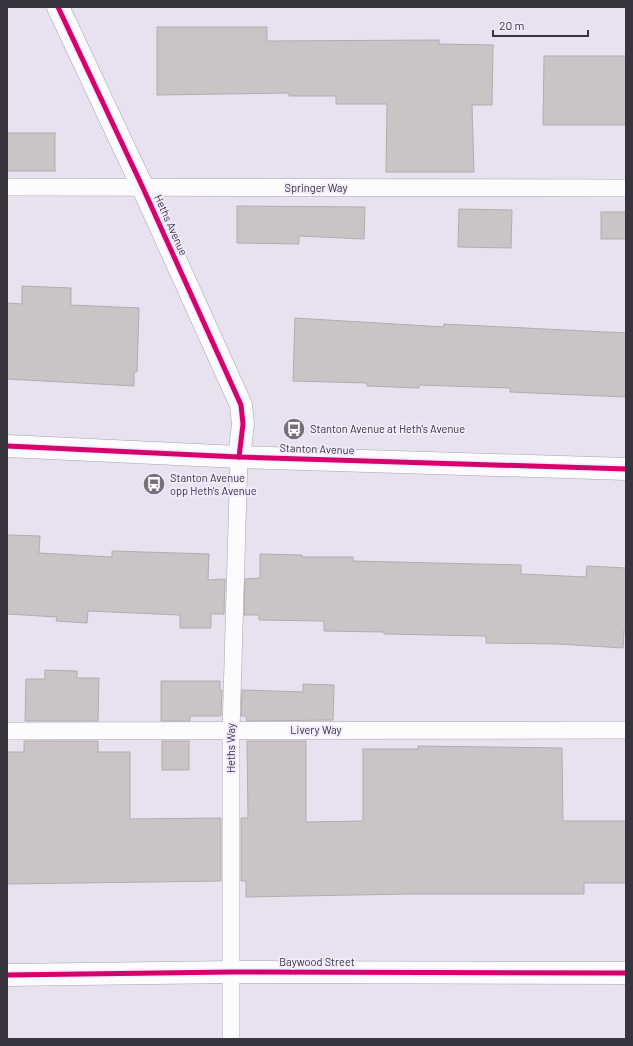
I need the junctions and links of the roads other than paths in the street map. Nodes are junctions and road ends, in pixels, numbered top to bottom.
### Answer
1 (58, 7) edge
2 (7, 187) edge
3 (143, 188) junction
4 (626, 188) edge
5 (7, 446) edge
6 (239, 457) junction
7 (626, 469) edge
8 (231, 730) junction
9 (626, 730) edge
10 (7, 731) edge
11 (232, 972) junction
12 (626, 973) edge
13 (7, 975) edge
14 (231, 1039) edge

1 - 3 street, Heths Avenue
2 - 3 lane, Springer Way
3 - 4 lane, Springer Way
3 - 6 street, Heths Avenue
5 - 6 street, Stanton Avenue
6 - 7 street, Stanton Avenue
6 - 8 lane, Heths Way
8 - 9 lane, Livery Way
8 - 10 lane, Livery Way
8 - 11 lane, Heths Way
11 - 12 street, Baywood Street
11 - 13 street, Baywood Street
11 - 14 lane, Heths Way

